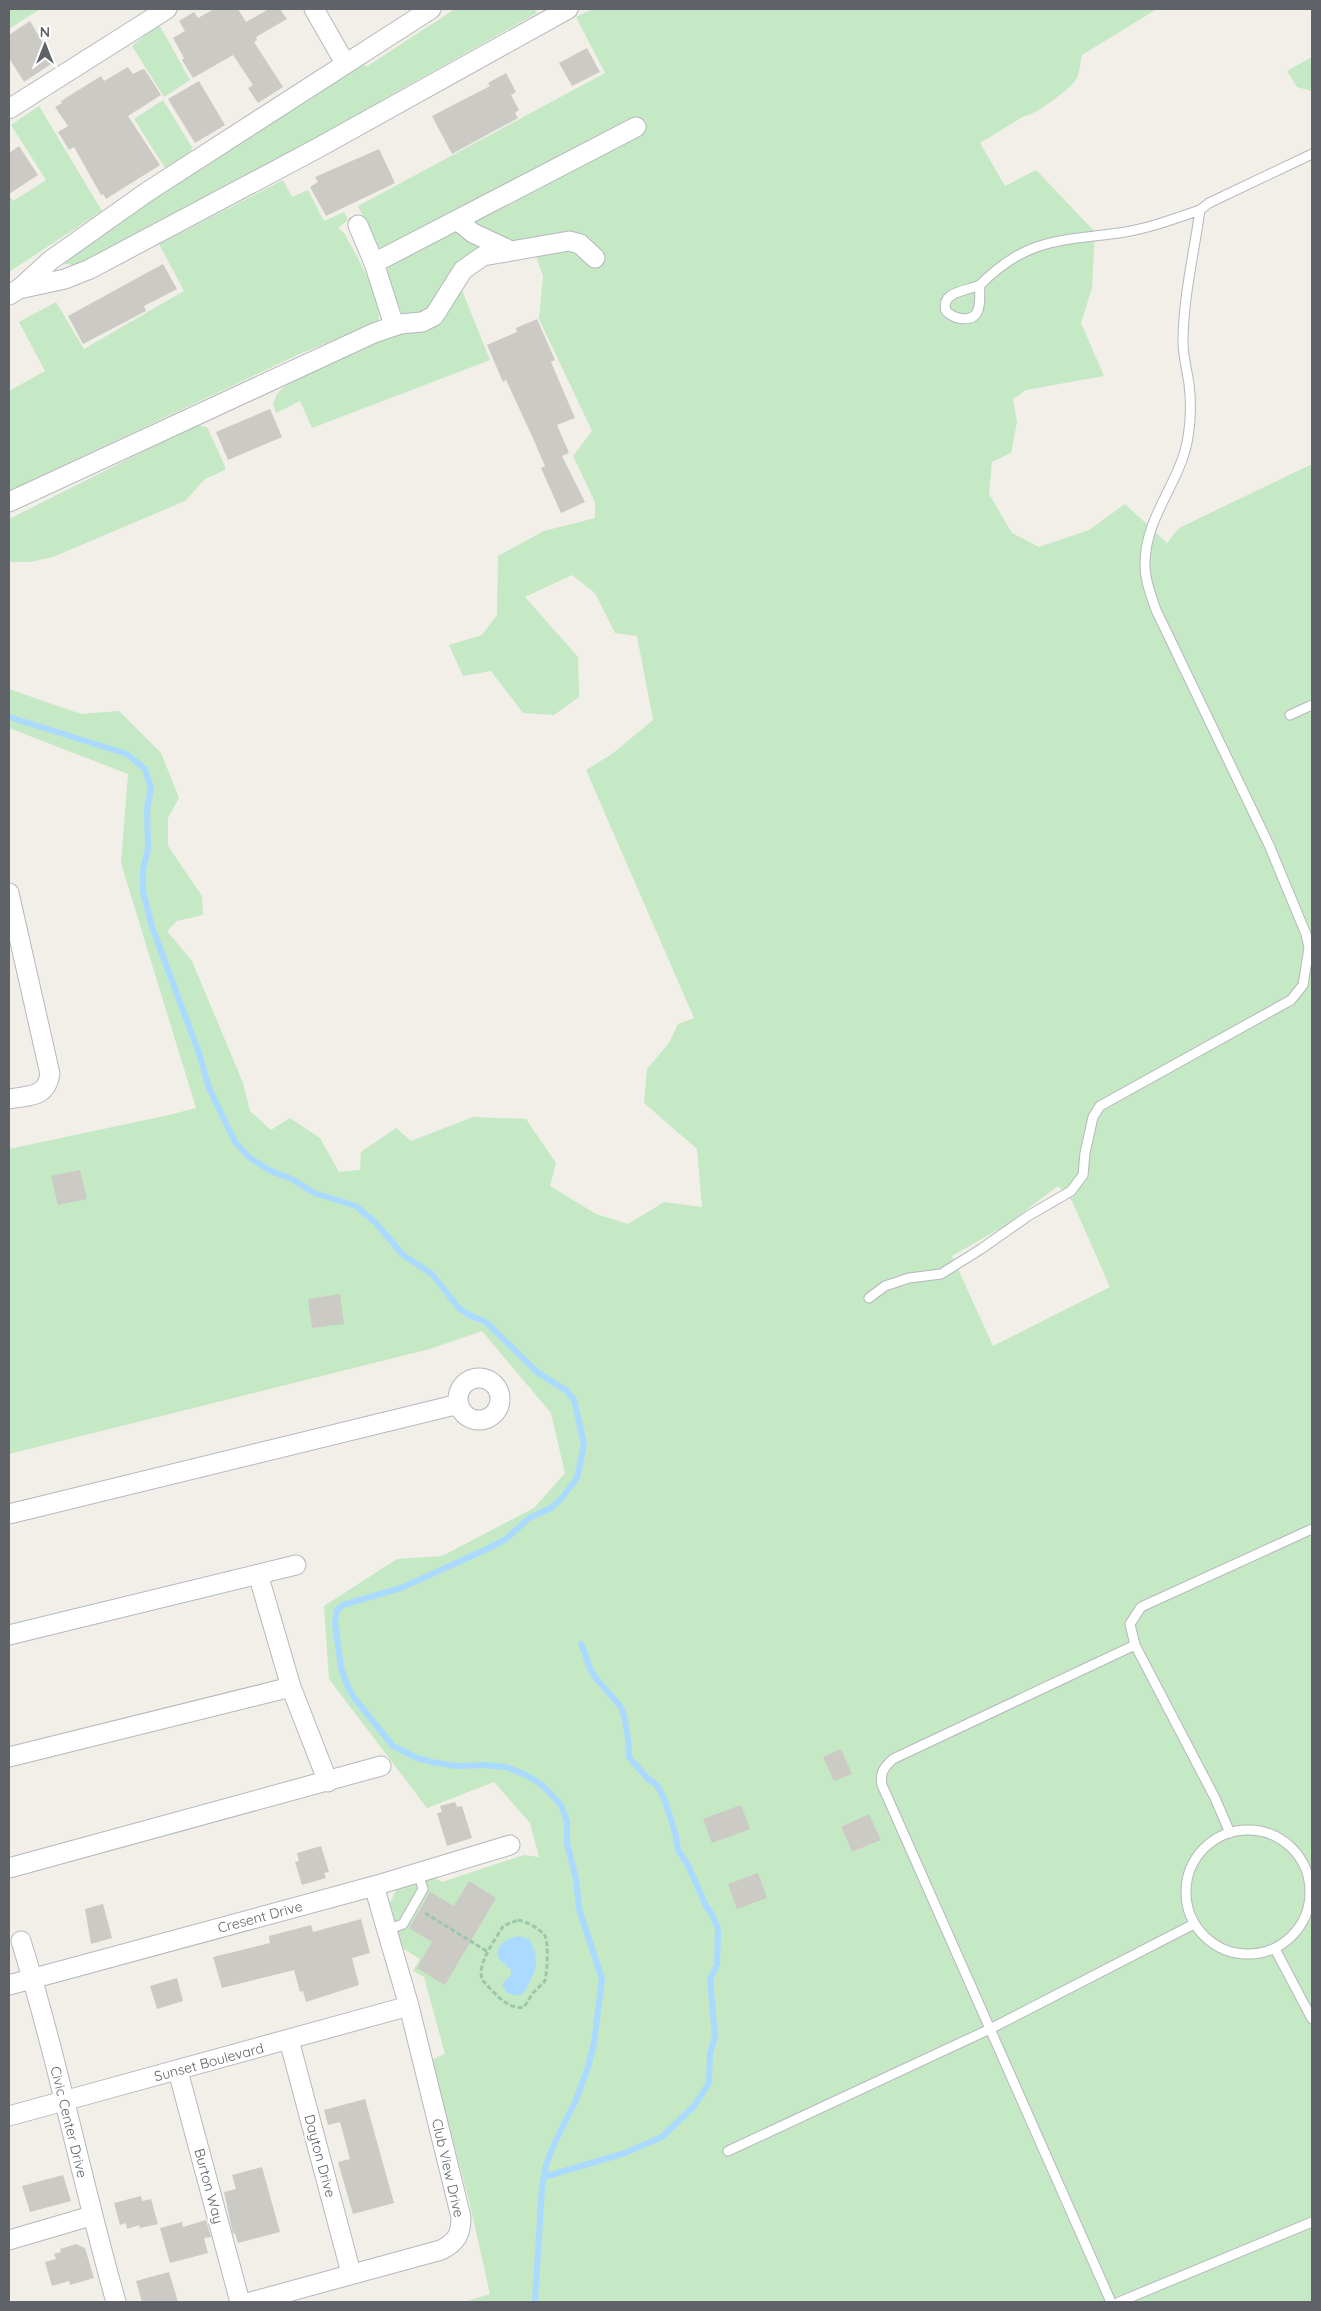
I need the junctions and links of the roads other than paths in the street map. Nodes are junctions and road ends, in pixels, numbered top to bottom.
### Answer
1 (167, 9) edge
2 (314, 9) edge
3 (431, 9) edge
4 (568, 9) edge
5 (345, 63) junction
6 (9, 109) edge
7 (636, 127) dead end
8 (1312, 154) edge
9 (1200, 210) junction
10 (457, 220) junction
11 (358, 225) dead end
12 (509, 250) junction
13 (595, 258) dead end
14 (374, 263) junction
15 (980, 285) junction
16 (14, 292) edge
17 (394, 325) junction
18 (9, 502) edge
19 (1312, 705) edge
20 (1290, 715) dead end
21 (9, 894) edge
22 (9, 1099) edge
23 (870, 1298) dead end
24 (459, 1404) dead end
25 (9, 1514) edge
26 (1312, 1529) edge
27 (296, 1565) dead end
28 (258, 1574) junction
29 (9, 1635) edge
30 (1135, 1645) junction
31 (291, 1687) junction
32 (9, 1757) edge
33 (381, 1766) dead end
34 (328, 1782) junction
35 (1230, 1833) junction
36 (510, 1845) dead end
37 (9, 1868) edge
38 (1309, 1869) edge
39 (418, 1873) junction
40 (374, 1886) junction
41 (1194, 1924) junction
42 (387, 1930) junction
43 (22, 1942) dead end
44 (1275, 1949) junction
45 (33, 1979) junction
46 (9, 1986) edge
47 (409, 2006) junction
48 (1312, 2019) edge
49 (990, 2029) junction
50 (289, 2040) junction
51 (178, 2070) junction
52 (65, 2100) junction
53 (9, 2116) edge
54 (728, 2151) dead end
55 (91, 2216) junction
56 (1312, 2222) edge
57 (9, 2240) edge
58 (351, 2273) junction
59 (116, 2302) edge
60 (240, 2302) edge
61 (251, 2302) edge
62 (1111, 2302) edge
63 (1119, 2302) edge

1 - 6 street
2 - 5 street
3 - 5 street
4 - 16 street
5 - 16 street
7 - 10 street
8 - 9 lane
9 - 15 lane
9 - 23 lane
10 - 12 street
10 - 14 street
11 - 14 street
12 - 13 street
12 - 17 street
14 - 17 street
15 - 15 lane
17 - 18 street
19 - 20 lane
21 - 22 street
24 - 25 street
26 - 30 lane
27 - 28 street
28 - 29 street
28 - 31 street
30 - 35 lane
30 - 49 lane
31 - 32 street
31 - 34 street
33 - 34 street
34 - 37 street
35 - 38 lane
35 - 41 lane
36 - 39 street, Cresent Drive
38 - 44 lane
39 - 40 street, Cresent Drive
39 - 42 lane
40 - 42 street, Club View Drive
40 - 45 street, Cresent Drive
41 - 44 lane
41 - 49 lane
42 - 47 street, Club View Drive
43 - 45 street, Civic Center Drive
44 - 48 lane
45 - 46 street, Cresent Drive
45 - 52 street, Civic Center Drive
47 - 50 street, Sunset Boulevard
47 - 58 street, Club View Drive
49 - 54 lane
49 - 62 lane
50 - 51 street, Sunset Boulevard
50 - 58 street, Dayton Drive
51 - 52 street, Sunset Boulevard
51 - 60 street, Burton Way
52 - 53 street, Sunset Boulevard
52 - 55 street, Civic Center Drive
55 - 57 street
55 - 59 street, Civic Center Drive
56 - 63 lane
58 - 61 street, Club View Drive

